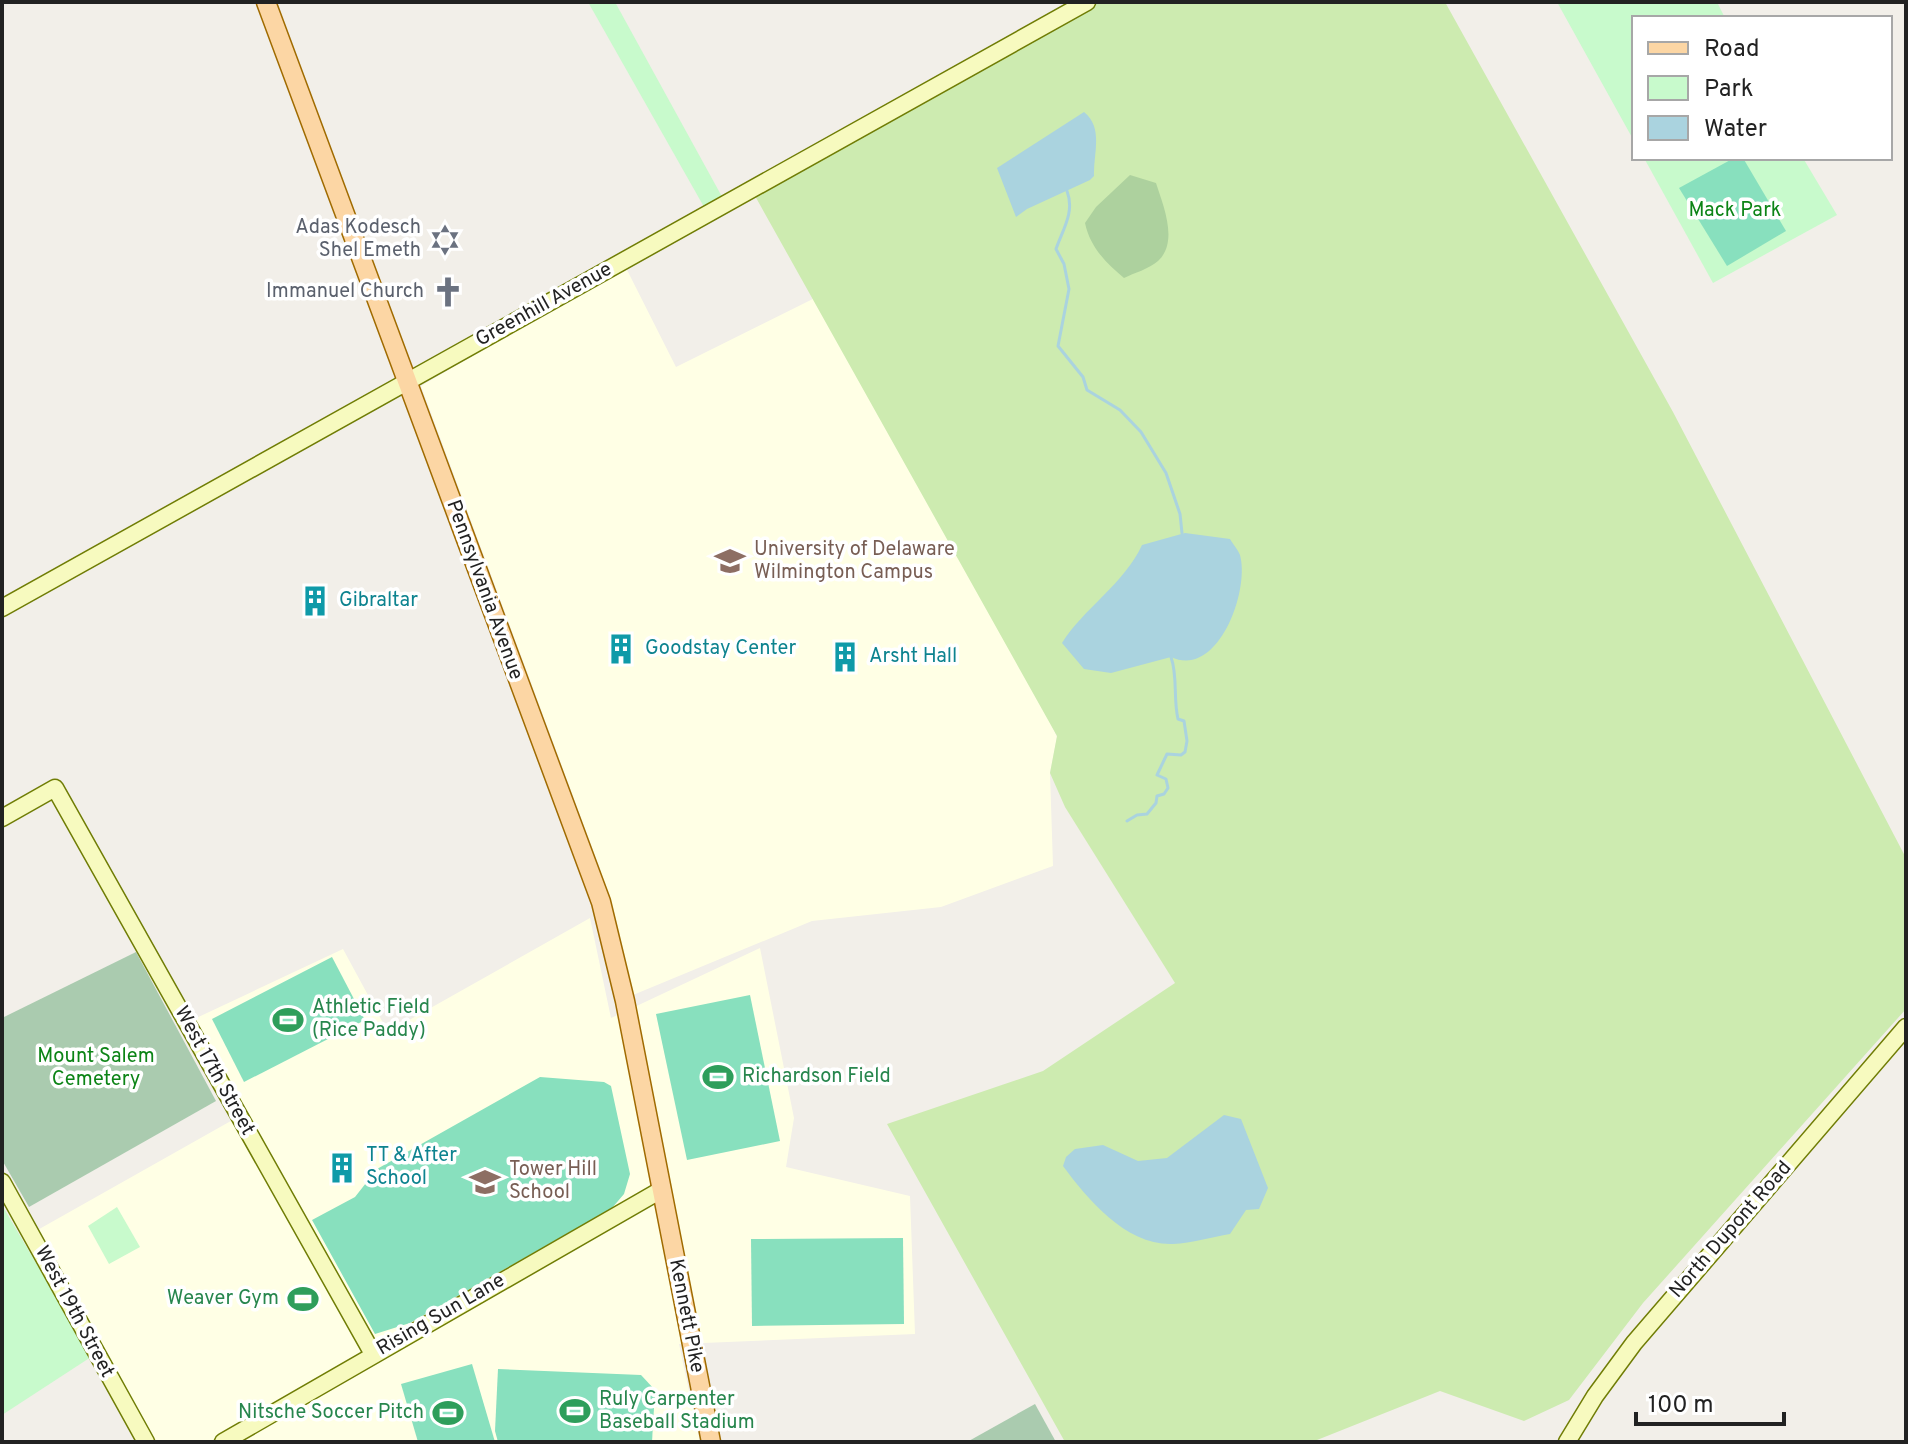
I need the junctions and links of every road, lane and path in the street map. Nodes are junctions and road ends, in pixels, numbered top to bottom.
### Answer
1 (266, 2) edge
2 (1087, 2) edge
3 (408, 381) junction
4 (2, 608) edge
5 (2, 818) edge
6 (1906, 1027) edge
7 (2, 1182) edge
8 (661, 1190) junction
9 (373, 1354) junction
10 (146, 1442) edge
11 (223, 1442) edge
12 (711, 1442) edge
13 (1567, 1442) edge

1 - 3 main road, Pennsylvania Avenue
2 - 3 street, Greenhill Avenue
3 - 4 street, Greenhill Avenue
3 - 8 main road, Pennsylvania Avenue
5 - 9 street, West 17th Street
6 - 13 street, North Dupont Road
7 - 10 street, West 19th Street
8 - 9 street, Rising Sun Lane
8 - 12 main road, Kennett Pike
9 - 11 street, Rising Sun Lane

